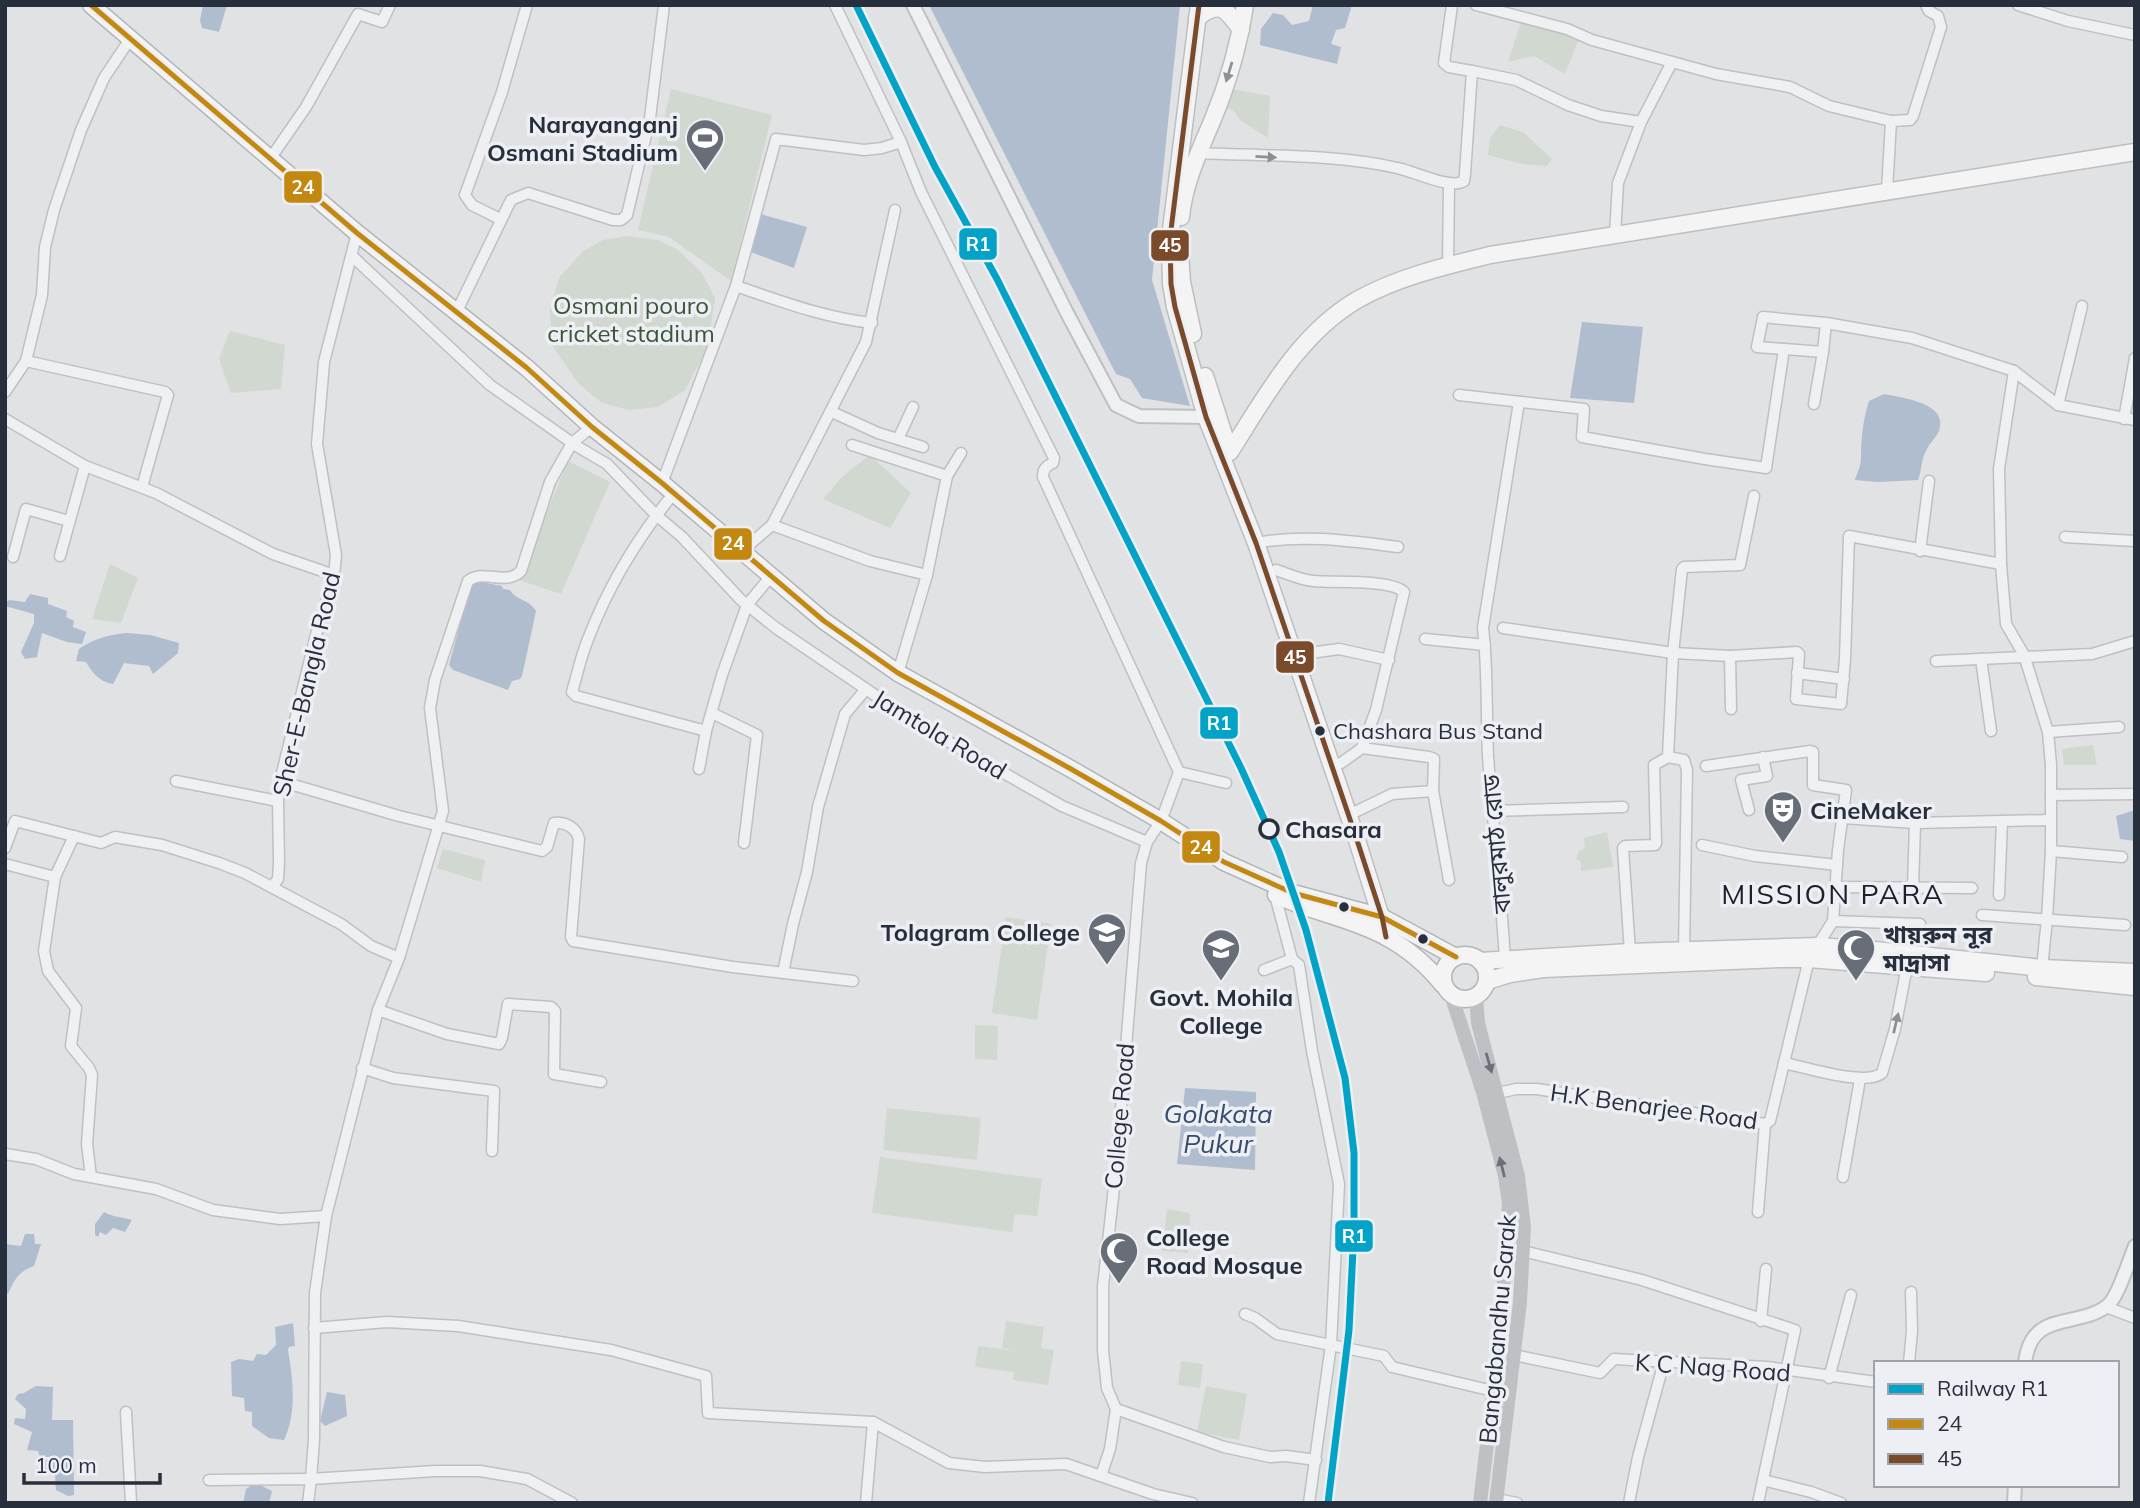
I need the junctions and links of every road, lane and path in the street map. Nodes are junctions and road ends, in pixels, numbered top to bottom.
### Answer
1 (91, 5) edge
2 (390, 5) edge
3 (527, 5) edge
4 (664, 5) edge
5 (835, 5) edge
6 (913, 5) edge
7 (1245, 5) edge
8 (1452, 5) edge
9 (1476, 5) edge
10 (1926, 5) edge
11 (2018, 5) edge
12 (1198, 12) edge
13 (1241, 30) junction
14 (2135, 35) edge
15 (131, 38) junction
16 (1672, 62) junction
17 (1472, 71) junction
18 (1891, 121) junction
19 (1641, 122) junction
20 (901, 142) junction
21 (2135, 152) edge
22 (1198, 153) junction
23 (270, 159) junction
24 (1449, 183) junction
25 (1887, 191) junction
26 (895, 209) dead end
27 (500, 219) junction
28 (357, 233) junction
29 (1615, 234) junction
30 (352, 256) junction
31 (1448, 265) junction
32 (736, 286) junction
33 (2082, 306) dead end
34 (457, 311) junction
35 (872, 323) junction
36 (1826, 323) junction
37 (1784, 349) junction
38 (1823, 352) junction
39 (2135, 358) edge
40 (26, 361) junction
41 (2014, 371) junction
42 (5, 392) edge
43 (1459, 395) dead end
44 (1519, 402) junction
45 (1814, 404) dead end
46 (2058, 405) junction
47 (913, 407) dead end
48 (832, 412) junction
49 (1206, 417) junction
50 (5, 419) edge
51 (2130, 419) edge
52 (592, 427) junction
53 (898, 439) junction
54 (572, 443) junction
55 (852, 445) dead end
56 (923, 447) dead end
57 (1230, 452) junction
58 (961, 453) dead end
59 (85, 466) junction
60 (947, 476) junction
61 (1929, 481) dead end
62 (142, 488) junction
63 (668, 488) junction
64 (1754, 496) dead end
65 (656, 515) junction
66 (69, 522) junction
67 (772, 525) junction
68 (2065, 537) dead end
69 (2135, 541) edge
70 (1260, 542) junction
71 (1398, 547) dead end
72 (742, 551) junction
73 (1920, 551) junction
74 (60, 556) dead end
75 (13, 557) dead end
76 (2001, 564) junction
77 (1276, 570) junction
78 (334, 575) junction
79 (927, 575) junction
80 (771, 576) junction
81 (747, 604) junction
82 (1503, 628) dead end
83 (1425, 639) dead end
84 (2135, 641) edge
85 (1485, 645) junction
86 (1673, 653) junction
87 (1303, 654) junction
88 (2024, 655) junction
89 (1730, 656) junction
90 (1981, 659) junction
91 (1389, 660) junction
92 (1936, 661) dead end
93 (898, 673) junction
94 (1797, 673) junction
95 (1844, 680) junction
96 (866, 689) junction
97 (1731, 709) dead end
98 (712, 713) junction
99 (2119, 727) dead end
100 (706, 731) junction
101 (1991, 731) dead end
102 (2048, 732) junction
103 (1362, 748) junction
104 (1668, 757) junction
105 (1763, 757) junction
106 (1341, 763) junction
107 (1706, 766) dead end
108 (699, 769) dead end
109 (1179, 772) junction
110 (176, 780) dead end
111 (280, 781) junction
112 (1226, 783) dead end
113 (1433, 791) junction
114 (2135, 794) edge
115 (2051, 795) junction
116 (278, 801) junction
117 (1623, 807) dead end
118 (1749, 810) dead end
119 (1357, 811) junction
120 (1493, 811) junction
121 (1843, 818) junction
122 (2050, 820) junction
123 (1156, 821) junction
124 (2002, 821) junction
125 (1916, 823) junction
126 (439, 825) junction
127 (74, 836) junction
128 (1147, 842) junction
129 (744, 843) dead end
130 (1702, 845) dead end
131 (5, 848) edge
132 (2050, 851) junction
133 (2122, 857) dead end
134 (5, 864) edge
135 (1837, 865) junction
136 (55, 877) junction
137 (1449, 880) dead end
138 (272, 887) junction
139 (1836, 887) junction
140 (1913, 888) junction
141 (1972, 888) dead end
142 (1275, 895) junction
143 (2000, 895) dead end
144 (1982, 915) dead end
145 (2048, 919) junction
146 (1833, 921) junction
147 (1920, 925) dead end
148 (2125, 925) dead end
149 (1388, 926) junction
150 (1684, 950) junction
151 (1630, 952) junction
152 (1813, 953) junction
153 (1455, 957) junction
154 (399, 958) junction
155 (1292, 960) junction
156 (1505, 960) junction
157 (1480, 961) junction
158 (1907, 966) junction
159 (2042, 968) junction
160 (1264, 970) dead end
161 (2135, 972) edge
162 (783, 973) junction
163 (853, 981) dead end
164 (1487, 981) junction
165 (2135, 987) edge
166 (1447, 990) junction
167 (1476, 996) junction
168 (378, 1010) junction
169 (1784, 1063) junction
170 (362, 1068) junction
171 (1860, 1079) junction
172 (601, 1082) dead end
173 (1498, 1093) junction
174 (1765, 1124) junction
175 (492, 1151) dead end
176 (5, 1154) edge
177 (91, 1177) junction
178 (1843, 1177) dead end
179 (1758, 1212) dead end
180 (326, 1216) junction
181 (2135, 1247) edge
182 (1523, 1251) junction
183 (1766, 1269) dead end
184 (1911, 1292) dead end
185 (1851, 1295) dead end
186 (2106, 1307) junction
187 (1245, 1314) dead end
188 (2135, 1318) edge
189 (1760, 1321) junction
190 (314, 1328) junction
191 (1331, 1345) junction
192 (1514, 1355) junction
193 (1909, 1361) edge
194 (2026, 1361) edge
195 (1664, 1363) junction
196 (1787, 1371) junction
197 (1829, 1378) junction
198 (1874, 1382) edge
199 (1493, 1391) junction
200 (1116, 1409) junction
201 (126, 1412) dead end
202 (873, 1422) junction
203 (1316, 1460) junction
204 (1101, 1476) junction
205 (311, 1479) junction
206 (209, 1480) dead end
207 (1763, 1480) junction
208 (1497, 1501) edge
209 (131, 1503) edge
210 (308, 1503) edge
211 (572, 1503) edge
212 (866, 1503) edge
213 (1192, 1503) edge
214 (1309, 1503) edge
215 (1480, 1503) edge
216 (1517, 1503) edge
217 (1629, 1503) edge
218 (1758, 1503) edge
219 (1840, 1503) edge

1 - 15 main road
2 - 23 street
3 - 27 street
4 - 27 street
5 - 20 street
6 - 49 street
7 - 13 main road
8 - 17 street
9 - 16 street
10 - 18 street
11 - 14 street
12 - 13 main road
12 - 49 main road
13 -> 22 main road
15 - 23 main road
15 - 40 street
16 - 18 street
16 - 19 street
17 - 19 street
17 - 24 street
18 - 25 street
19 - 29 street
20 - 32 street
20 - 109 street
21 - 25 main road
22 -> 24 street
22 - 57 main road
23 - 28 main road
24 - 31 street
25 - 29 main road
26 - 35 street
27 - 34 street
28 - 30 street, Sher-E-Bangla Road
28 - 34 main road
29 - 31 main road
30 - 54 street, Jamtola Road
30 - 78 street, Sher-E-Bangla Road
31 - 57 main road
32 - 35 street
32 - 63 street
33 - 46 street
34 - 52 main road
35 - 48 street
36 - 37 street
36 - 38 street
36 - 41 street
37 - 38 street
37 - 44 street
38 - 45 street
39 - 51 street
40 - 42 street
40 - 62 street
41 - 46 street
41 - 76 street
43 - 44 street
44 - 85 street, বালুরমাঠ রোড
46 - 51 street
47 - 53 street
48 - 53 street
48 - 67 street
49 - 70 main road
50 - 59 street
52 - 54 street
52 - 63 main road
53 - 56 street
54 - 65 street, Jamtola Road
54 - 126 street
55 - 60 street
57 - 70 main road
58 - 60 street
59 - 62 street
59 - 66 street
60 - 79 street
61 - 73 street
62 - 78 street
63 - 65 street
63 - 72 main road
64 - 86 street
65 - 81 street, Jamtola Road
65 - 100 street
66 - 74 street
66 - 75 street
67 - 72 street
67 - 79 street
68 - 69 street
70 - 71 street
70 - 77 main road
70 - 149 main road
72 - 80 main road
73 - 76 street
73 - 95 street
76 - 88 street
77 - 87 main road
77 - 91 street
78 - 111 street, Sher-E-Bangla Road
79 - 93 street
80 - 81 street
80 - 93 main road
81 - 96 street, Jamtola Road
81 - 98 street
82 - 86 street
83 - 85 street
84 - 88 street
85 - 120 street, বালুরমাঠ রোড
86 - 89 street
86 - 104 street
87 - 91 street
87 - 106 main road
88 - 90 street
88 - 102 street
89 - 94 street
89 - 97 street
90 - 92 street
90 - 101 street
91 - 103 street
93 - 123 main road
94 - 95 street
94 - 95 street
96 - 128 street, Jamtola Road
96 - 162 street
98 - 100 street
98 - 129 street
99 - 102 street
100 - 108 street
102 - 115 street
103 - 106 street
103 - 113 street
104 - 150 street
104 - 151 street
105 - 107 street
105 - 118 street
105 - 121 street
106 - 119 main road
109 - 112 street
109 - 123 street, College Road
110 - 116 street
111 - 116 street, Sher-E-Bangla Road
111 - 126 street
113 - 119 street
113 - 137 street
114 - 115 street
115 - 122 street
116 - 138 street, Sher-E-Bangla Road
117 - 120 street
119 - 149 main road
120 - 156 street, বালুরমাঠ রোড
121 - 125 street
121 - 135 street
122 - 124 street
122 - 132 street
123 - 128 street, College Road
123 - 142 main road
123 - 149 main road
124 - 125 street
124 - 143 street
125 - 140 street
126 - 154 street
126 - 162 street
127 - 131 street
127 - 136 street
127 - 138 street
128 - 200 street, College Road
130 - 135 street
132 - 133 street
132 - 145 street
134 - 136 street
135 - 139 street
136 - 177 street
138 - 154 street
139 - 140 street
139 - 146 street
140 - 141 street
142 - 149 main road
142 - 155 street
144 - 145 street
145 - 148 street
145 - 159 street
146 - 147 street
146 - 152 street, H.K Benarjee Road
149 - 153 main road
149 - 166 main road
150 - 151 main road
150 - 152 main road
151 - 156 main road
152 - 158 main road
152 - 159 main road
152 - 164 main road
152 - 169 street, H.K Benarjee Road
153 - 157 main road
153 - 166 main road
154 - 168 street
155 - 160 street
155 - 191 street
156 - 157 main road
157 - 164 main road
158 - 165 main road
171 -> 158 street
159 - 161 main road
162 - 163 street
164 - 167 main road
166 - 167 main road
199 -> 166 main road, Bangabandhu Sarak
167 -> 173 main road, Bangabandhu Sarak
168 - 170 street
168 - 172 street
169 - 171 street
169 - 174 street, H.K Benarjee Road
170 - 175 street
170 - 180 street
171 - 178 street
173 - 174 street, H.K Benarjee Road
173 - 182 main road, Bangabandhu Sarak
174 - 179 street
176 - 177 street
177 - 180 street
180 - 190 street
181 - 186 street
182 - 189 street
182 - 192 main road, Bangabandhu Sarak
183 - 189 street
184 - 193 street
185 - 197 street
186 - 188 street
186 - 194 street
187 - 191 street
189 - 196 street
190 - 202 street
190 - 205 street
191 - 199 street
191 - 203 street
192 - 195 street, K C Nag Road
192 - 208 main road, Bangabandhu Sarak
195 - 196 street, K C Nag Road
195 - 217 street
196 - 197 street, K C Nag Road
196 - 207 street
197 - 198 street, K C Nag Road
199 - 215 main road, Bangabandhu Sarak
200 - 203 street
200 - 204 street
201 - 209 street
202 - 204 street
202 - 212 street
203 - 214 street
204 - 213 street
205 - 206 street
205 - 210 street
205 - 211 street
207 - 218 street
207 - 219 street
208 - 216 street

